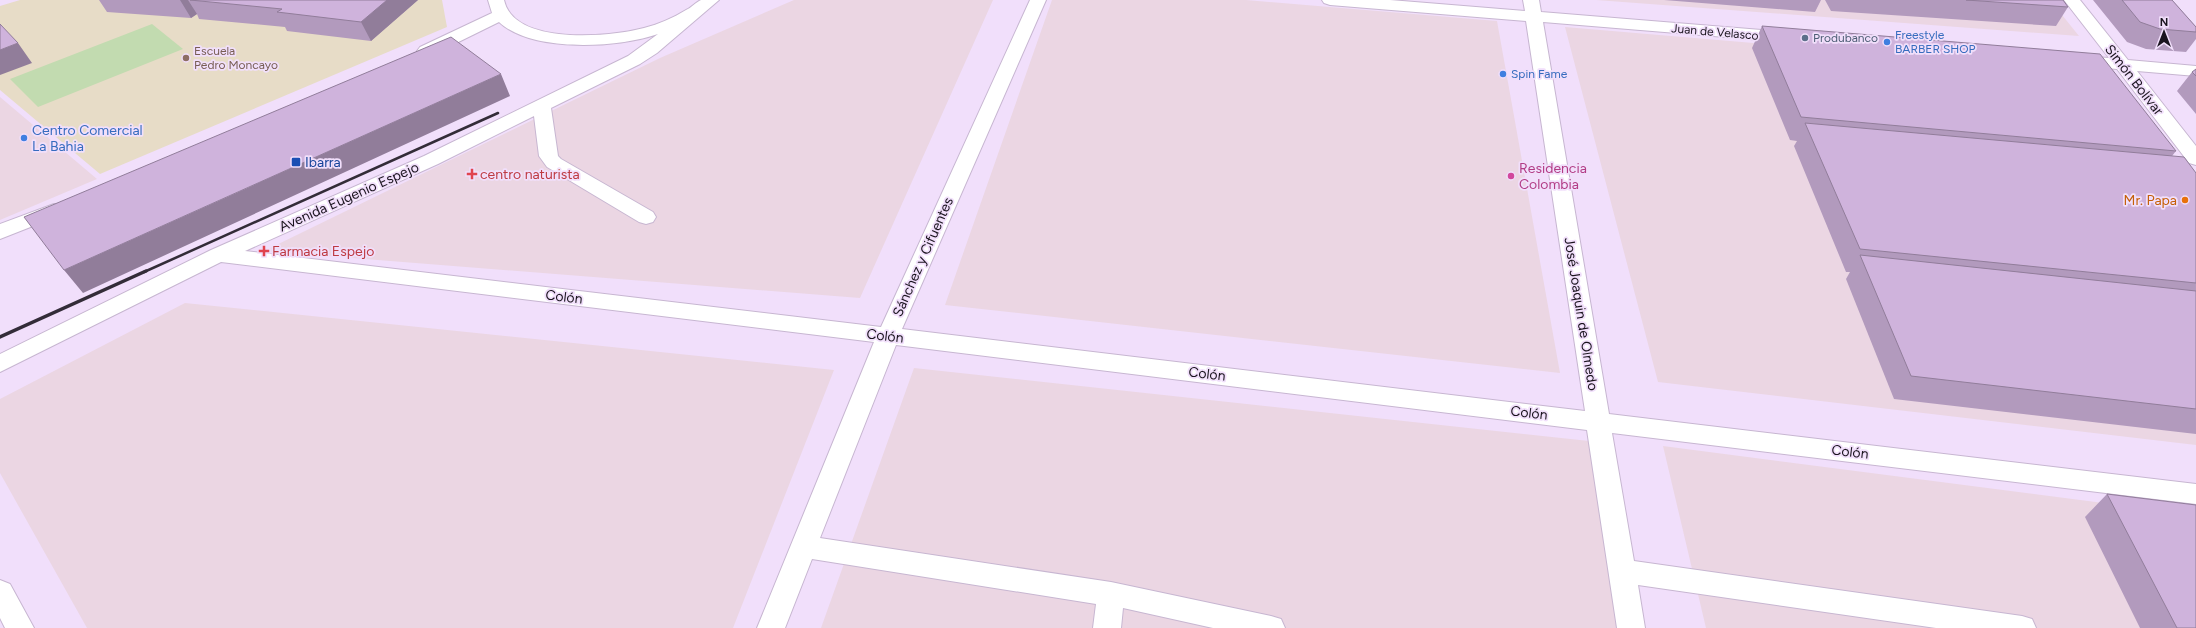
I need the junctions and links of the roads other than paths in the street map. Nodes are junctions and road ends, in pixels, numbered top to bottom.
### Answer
1 (721, 0) edge
2 (1038, 0) edge
3 (1330, 0) edge
4 (2072, 0) edge
5 (498, 8) edge
6 (701, 8) edge
7 (1532, 8) edge
8 (1804, 39) edge
9 (409, 58) edge
10 (2066, 60) edge
11 (2122, 65) junction
12 (2196, 71) edge
13 (542, 105) junction
14 (2196, 159) edge
15 (72, 202) edge
16 (646, 217) dead end
17 (0, 232) edge
18 (218, 255) junction
19 (888, 336) junction
20 (0, 364) edge
21 (1598, 421) junction
22 (2196, 494) edge
23 (803, 546) junction
24 (1622, 571) junction
25 (0, 592) edge
26 (1111, 594) junction
27 (20, 628) edge
28 (771, 628) edge
29 (1107, 628) edge
30 (1271, 628) edge
31 (1631, 628) edge
32 (2022, 628) edge

1 - 6 street
2 - 19 street, Sánchez y Cifuentes
3 - 7 street, Juan de Velasco
4 - 11 street, Simón Bolívar
5 - 6 street
5 - 9 street
6 - 13 street, Avenida Eugenio Espejo
7 - 8 street, Juan de Velasco
7 - 21 street, José Joaquin de Olmedo
10 - 11 street
11 - 12 street
11 - 14 street, Simón Bolívar
13 - 16 street
13 - 18 street, Avenida Eugenio Espejo
15 - 17 street
18 - 19 street, Colón
18 - 20 street, Avenida Eugenio Espejo
19 - 21 street, Colón
19 - 23 street, Sánchez y Cifuentes
21 - 22 street, Colón
21 - 24 street, José Joaquin de Olmedo
23 - 26 street
23 - 28 street, Sánchez y Cifuentes
24 - 31 street, José Joaquin de Olmedo
24 - 32 street
25 - 27 street
26 - 29 street
26 - 30 street

